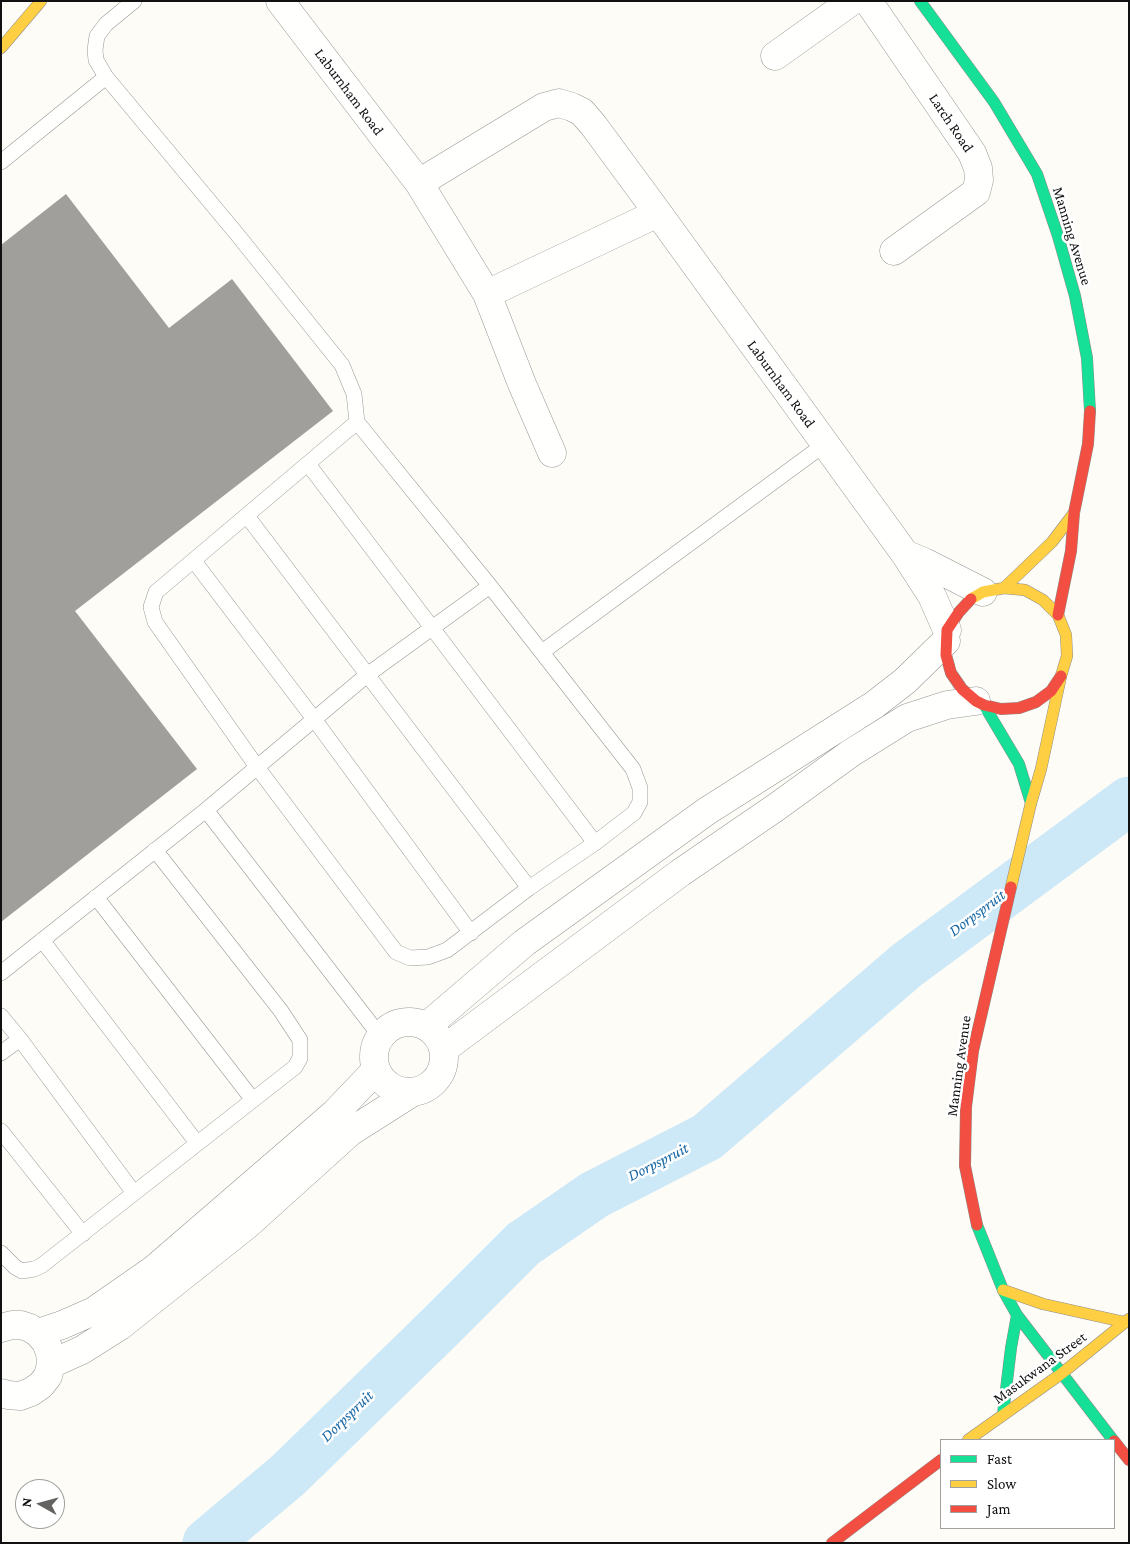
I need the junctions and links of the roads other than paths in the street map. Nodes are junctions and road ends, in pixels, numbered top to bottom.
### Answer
1 (34, 1) edge
2 (42, 1) edge
3 (134, 1) edge
4 (280, 1) edge
5 (852, 1) edge
6 (868, 1) edge
7 (920, 1) edge
8 (14, 16) dead end
9 (1, 48) edge
10 (775, 56) dead end
11 (106, 77) junction
12 (1, 162) edge
13 (419, 183) junction
14 (658, 213) junction
15 (894, 251) dead end
16 (487, 294) junction
17 (357, 422) junction
18 (825, 444) junction
19 (552, 453) dead end
20 (308, 464) junction
21 (1074, 513) junction
22 (246, 516) junction
23 (905, 554) junction
24 (194, 561) junction
25 (490, 586) junction
26 (994, 590) junction
27 (1058, 615) junction
28 (432, 627) junction
29 (947, 636) junction
30 (542, 652) junction
31 (367, 675) junction
32 (1061, 676) junction
33 (980, 703) junction
34 (314, 719) junction
35 (257, 768) junction
36 (1031, 803) junction
37 (206, 810) junction
38 (595, 843) junction
39 (154, 850) junction
40 (529, 888) junction
41 (96, 897) junction
42 (471, 933) junction
43 (42, 940) junction
44 (1, 972) edge
45 (1, 1016) edge
46 (427, 1026) junction
47 (380, 1036) junction
48 (20, 1039) junction
49 (444, 1049) junction
50 (1, 1053) edge
51 (376, 1070) junction
52 (413, 1092) junction
53 (253, 1100) junction
54 (1, 1131) edge
55 (198, 1144) junction
56 (134, 1193) junction
57 (83, 1234) junction
58 (1, 1253) edge
59 (1003, 1290) junction
60 (1017, 1315) junction
61 (1127, 1320) edge
62 (1, 1328) edge
63 (38, 1332) junction
64 (51, 1364) junction
65 (1061, 1374) junction
66 (1, 1392) edge
67 (1003, 1414) junction
68 (969, 1439) edge
69 (1112, 1439) edge
70 (1115, 1442) edge
71 (1129, 1460) edge
72 (940, 1461) edge
73 (832, 1543) edge

1 - 8 main road
2 - 9 main road
3 - 11 lane
4 - 13 street, Laburnham Road
5 - 10 street
6 - 15 street, Larch Road
7 - 21 main road, Manning Avenue
11 - 12 lane
11 - 17 lane
13 - 14 street, Laburnham Road
13 - 16 street, Laburnham Road
14 - 16 street
14 - 18 street, Laburnham Road
16 - 19 street, Laburnham Road
17 - 20 lane
17 - 25 lane
18 - 23 street, Laburnham Road
18 - 30 lane
20 - 22 lane
20 - 28 lane
21 - 26 main road, Manning Avenue
21 - 27 main road, Manning Avenue
22 - 24 lane
22 - 31 lane
23 - 26 street
23 - 29 street, Laburnham Road
24 - 34 lane
24 - 35 lane
25 - 28 lane
25 - 30 lane
26 - 27 main road
26 - 29 main road
27 - 32 main road
28 - 31 lane
28 - 38 lane
29 - 33 main road
29 - 46 street
30 - 38 lane
31 - 34 lane
31 - 40 lane
32 - 33 main road
32 - 36 main road, Manning Avenue
33 - 36 main road, Manning Avenue
33 - 49 street
34 - 35 lane
34 - 42 lane
35 - 37 lane
35 - 42 lane
36 - 59 main road, Manning Avenue
37 - 39 lane
37 - 47 lane
38 - 40 lane
39 - 41 lane
39 - 53 lane
40 - 42 lane
41 - 43 lane
41 - 53 lane
43 - 44 lane
43 - 55 lane
45 - 48 lane
46 - 47 street
46 - 49 street
47 - 51 street
48 - 50 lane
48 - 56 lane
49 - 52 street
51 - 52 street
51 - 63 street
52 - 64 street
53 - 55 lane
54 - 57 lane
55 - 56 lane
56 - 57 lane
57 - 58 lane
59 - 60 main road, Manning Avenue
59 - 61 main road
60 - 65 main road, Manning Avenue
60 - 67 main road
61 - 65 main road, Masukwana Street
62 - 63 street
63 - 64 street
64 - 66 street
65 - 67 main road, Masukwana Street
65 - 69 main road, Manning Avenue
67 - 68 main road, Masukwana Street
70 - 71 main road, Manning Avenue
72 - 73 main road

